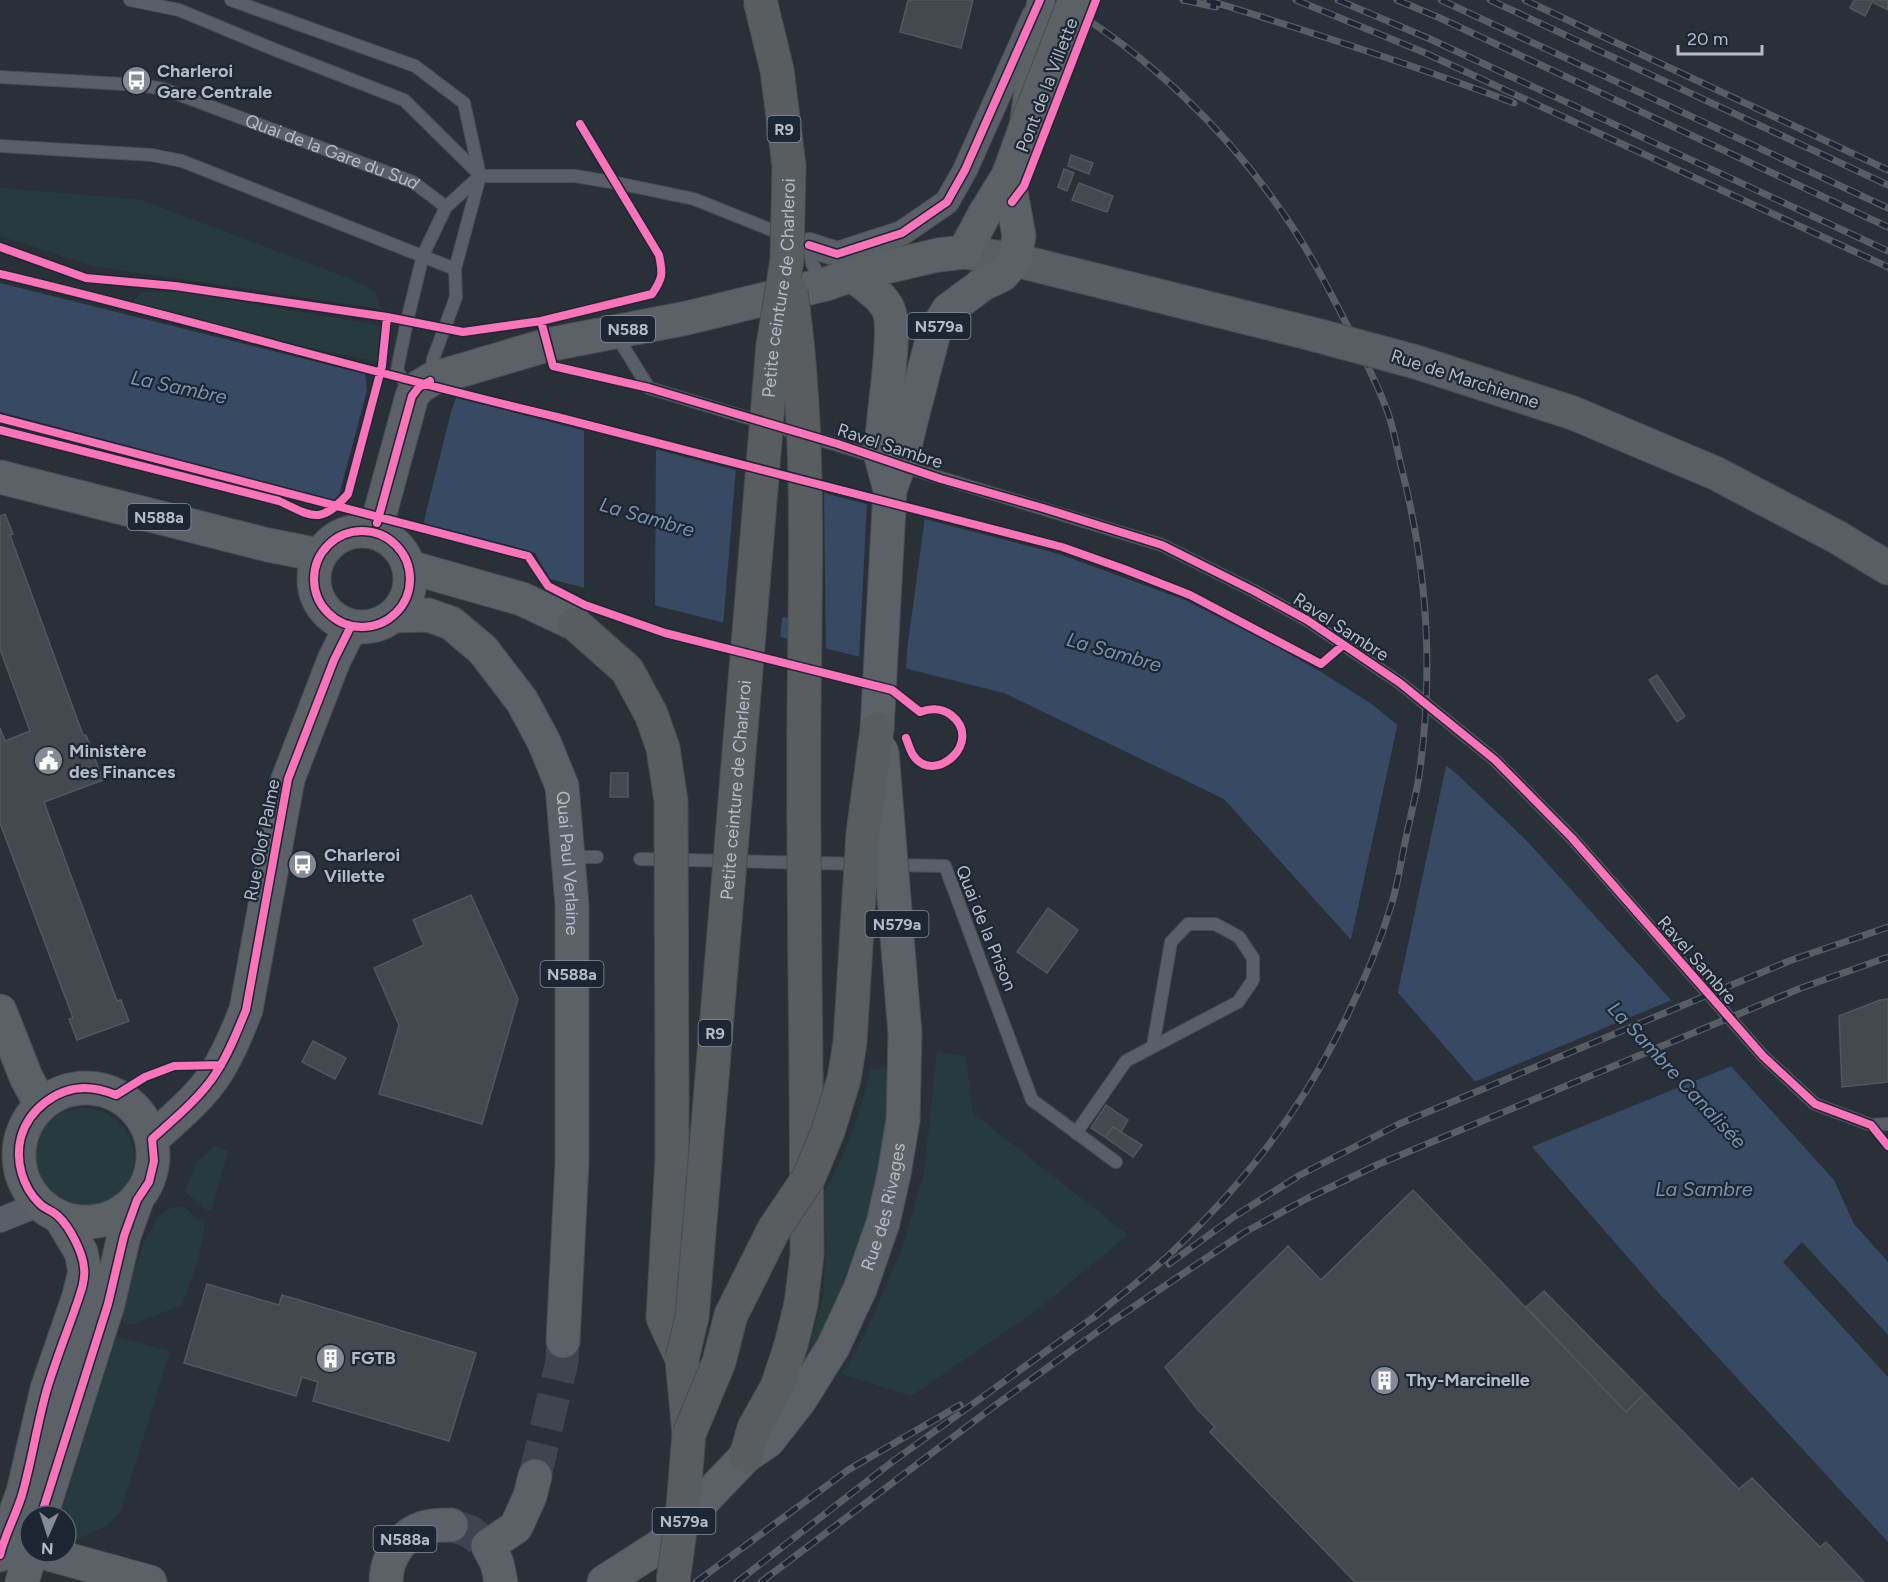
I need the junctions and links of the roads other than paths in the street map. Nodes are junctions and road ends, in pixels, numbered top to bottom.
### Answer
1 (130, 0) edge
2 (231, 0) edge
3 (760, 0) edge
4 (1042, 0) edge
5 (1076, 0) edge
6 (0, 77) edge
7 (1026, 126) junction
8 (0, 146) edge
9 (480, 176) junction
10 (1008, 176) junction
11 (446, 207) junction
12 (964, 252) junction
13 (798, 253) junction
14 (423, 255) junction
15 (1015, 260) junction
16 (455, 269) junction
17 (839, 280) junction
18 (614, 332) junction
19 (414, 382) junction
20 (897, 421) junction
21 (0, 477) edge
22 (376, 529) junction
23 (319, 555) junction
24 (409, 567) junction
25 (1888, 568) edge
26 (394, 616) junction
27 (575, 624) joint
28 (351, 626) junction
29 (877, 729) junction
30 (640, 859) dead end
31 (0, 1011) edge
32 (1153, 1046) junction
33 (41, 1105) junction
34 (1888, 1124) edge
35 (1076, 1132) junction
36 (152, 1139) junction
37 (1116, 1162) dead end
38 (137, 1200) junction
39 (50, 1211) junction
40 (0, 1220) edge
41 (563, 1341) tunnel mouth
42 (682, 1359) junction
43 (689, 1434) junction
44 (746, 1456) junction
45 (535, 1476) tunnel mouth
46 (45, 1504) edge
47 (451, 1525) tunnel mouth
48 (13, 1548) edge
49 (78, 1562) edge
50 (22, 1582) edge
51 (150, 1582) edge
52 (386, 1582) edge
53 (501, 1582) edge
54 (604, 1582) edge
55 (673, 1582) edge

1 - 9 lane
2 - 9 lane
3 - 13 highway, Petite ceinture de Charleroi / R9, bridge
4 - 7 main road, Pont de la Villette, bridge
4 - 13 street, Pont de la Villette
5 - 7 main road, Pont de la Villette, bridge
6 - 11 lane, Quai de la Gare du Sud
7 - 10 main road, Pont de la Villette
8 - 14 lane
9 - 11 lane
9 - 13 lane
9 - 16 lane
10 - 12 main road, Pont de la Villette
10 - 15 main road
11 - 14 lane
12 - 15 main road, Rue de Marchienne
12 - 17 main road, N588
13 - 17 lane
13 - 42 highway, Petite ceinture de Charleroi / R9, bridge
13 - 44 highway, bridge
14 - 16 lane
14 - 19 lane
15 - 20 main road, N579a
15 - 25 main road, Rue de Marchienne, bridge
16 - 19 lane
17 - 18 main road, N588
17 - 20 main road, N579a
18 - 19 main road, N588
18 - 34 lane, Ravel Sambre
19 - 22 main road
20 - 29 main road, N579a, bridge
21 - 23 main road, N588a
22 - 23 main road
22 - 24 main road
23 - 28 main road
24 - 26 main road
24 - 27 main road
26 - 28 main road, N588a
26 - 41 main road, Quai Paul Verlaine / N588a
27 - 42 highway, bridge
28 - 36 main road, Rue Olof Palme
29 - 43 highway, bridge
29 - 44 main road, Rue des Rivages / N579a, bridge
30 - 35 lane, Quai de la Prison
31 - 33 main road
32 - 32 lane
32 - 35 lane
33 - 36 main road
33 - 39 main road
35 - 37 lane, Quai de la Prison
36 - 38 main road
38 - 39 main road
38 - 46 main road
39 - 40 street
39 - 48 main road
42 - 43 highway, Petite ceinture de Charleroi / R9
43 - 55 highway, Petite ceinture de Charleroi / R9, bridge
44 - 54 main road, Rue des Rivages / N579a
45 - 53 main road
47 - 52 main road, N588a
48 - 50 main road
49 - 51 main road

